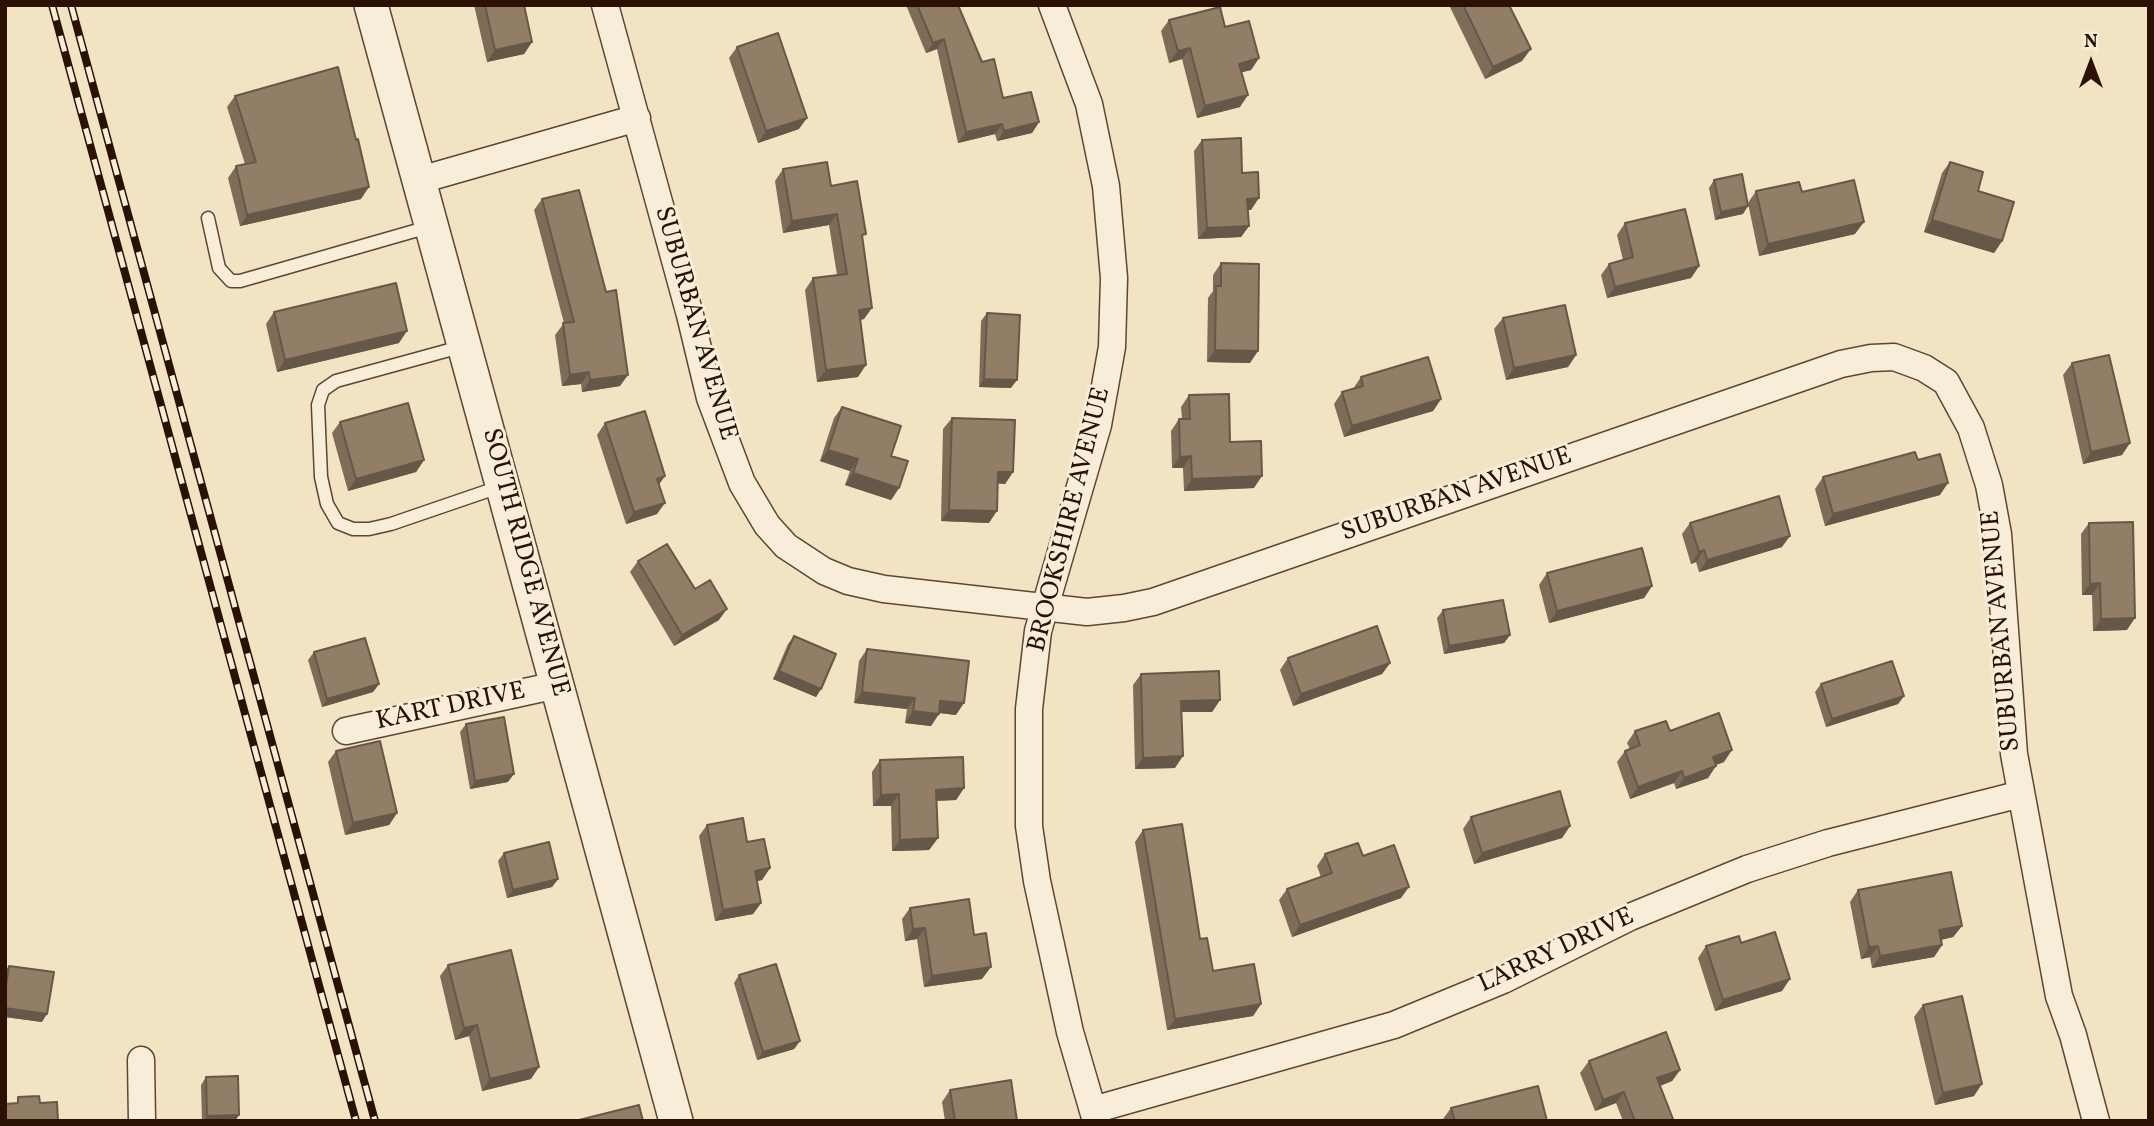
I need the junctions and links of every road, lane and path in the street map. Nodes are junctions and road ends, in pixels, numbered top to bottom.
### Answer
1 (371, 5) edge
2 (606, 5) edge
3 (1052, 5) edge
4 (637, 118) junction
5 (420, 180) junction
6 (208, 218) dead end
7 (432, 226) junction
8 (465, 346) junction
9 (503, 485) junction
10 (1044, 606) junction
11 (557, 685) junction
12 (345, 731) dead end
13 (2021, 794) junction
14 (141, 1060) dead end
15 (1095, 1116) edge
16 (142, 1121) edge
17 (676, 1121) edge
18 (2095, 1121) edge

1 - 5 street, SOUTH RIDGE AVENUE
2 - 4 street, SUBURBAN AVENUE
3 - 10 street, BROOKSHIRE AVENUE
4 - 5 street
4 - 10 street, SUBURBAN AVENUE
5 - 7 street, SOUTH RIDGE AVENUE
6 - 7 lane
7 - 8 street, SOUTH RIDGE AVENUE
8 - 9 street, SOUTH RIDGE AVENUE
8 - 9 lane
9 - 11 street, SOUTH RIDGE AVENUE
10 - 13 street, SUBURBAN AVENUE
10 - 15 street, BROOKSHIRE AVENUE
11 - 12 street, KART DRIVE
11 - 17 street, SOUTH RIDGE AVENUE
13 - 15 street, LARRY DRIVE
13 - 18 street, SUBURBAN AVENUE
14 - 16 street

